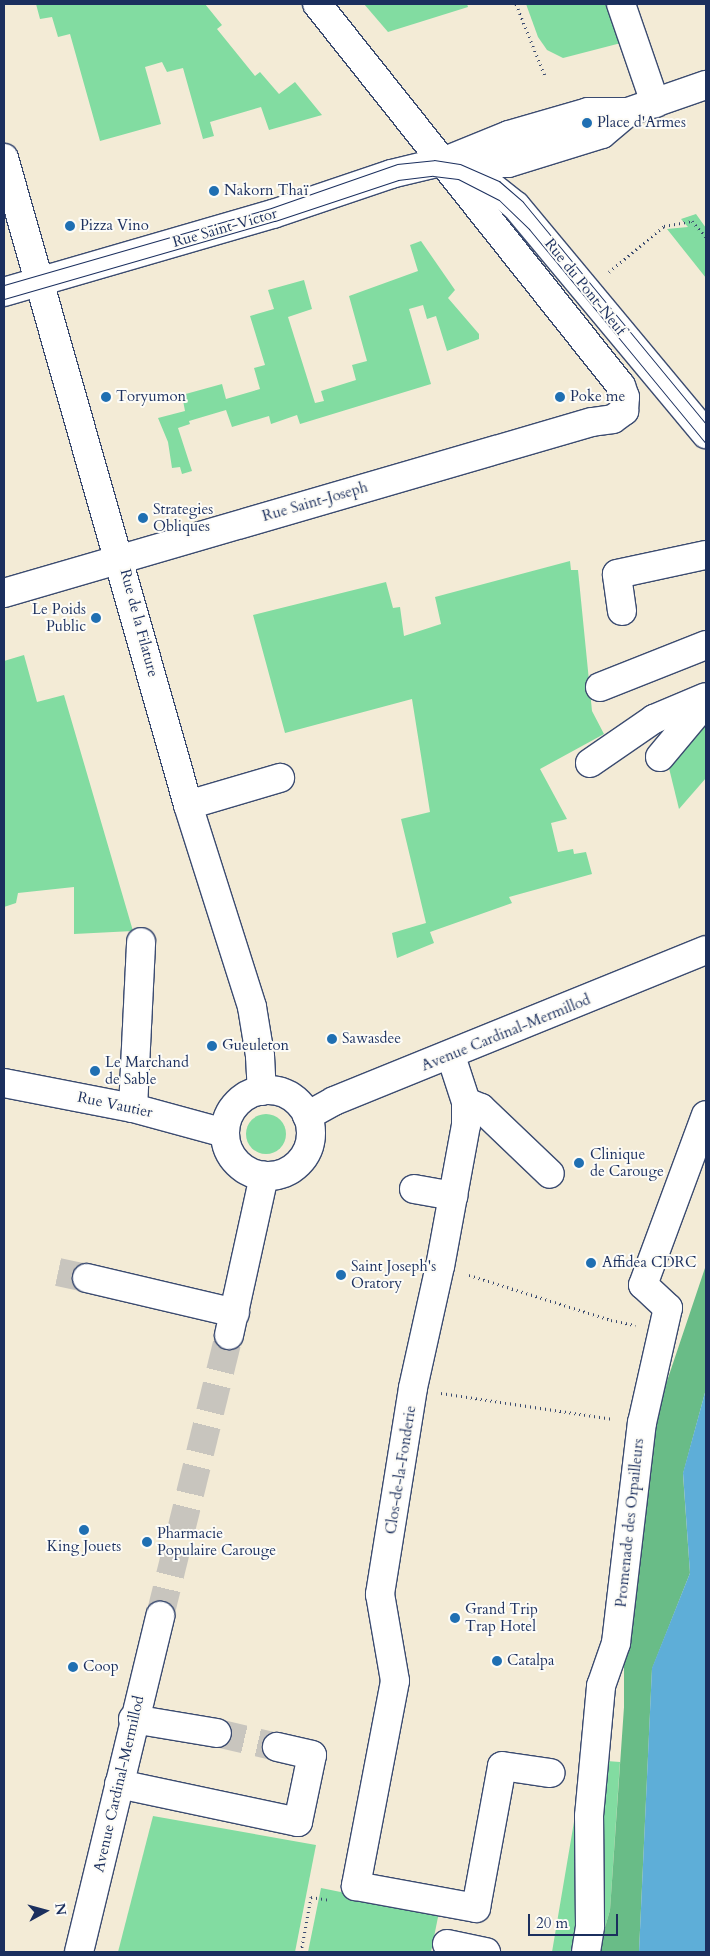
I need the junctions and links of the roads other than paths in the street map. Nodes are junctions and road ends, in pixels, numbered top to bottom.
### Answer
1 (316, 4) edge
2 (621, 4) edge
3 (706, 85) edge
4 (655, 102) junction
5 (4, 158) edge
6 (445, 161) junction
7 (39, 282) junction
8 (4, 292) edge
9 (624, 411) joint
10 (706, 434) edge
11 (706, 555) edge
12 (121, 559) junction
13 (4, 593) edge
14 (622, 611) dead end
15 (706, 645) edge
16 (600, 687) dead end
17 (706, 697) edge
18 (706, 702) edge
19 (660, 757) dead end
20 (590, 763) dead end
21 (280, 778) dead end
22 (188, 805) junction
23 (141, 942) dead end
24 (706, 950) edge
25 (451, 1056) junction
26 (4, 1083) edge
27 (262, 1091) junction
28 (466, 1102) junction
29 (133, 1108) junction
30 (706, 1115) edge
31 (307, 1116) junction
32 (225, 1133) junction
33 (550, 1174) dead end
34 (264, 1176) junction
35 (414, 1189) dead end
36 (453, 1196) junction
37 (87, 1278) tunnel mouth
38 (160, 1616) tunnel mouth
39 (133, 1719) junction
40 (218, 1733) tunnel mouth
41 (277, 1747) tunnel mouth
42 (550, 1774) dead end
43 (119, 1784) junction
44 (447, 1944) dead end
45 (79, 1952) edge
46 (486, 1952) edge
47 (586, 1952) edge

1 - 6 street, Rue du Pont-Neuf
2 - 4 street
3 - 4 street
4 - 6 street
5 - 7 street, Rue de la Filature
6 - 7 street, Rue Saint-Victor
6 - 9 street, Rue du Pont-Neuf
6 - 10 street, Rue du Pont-Neuf
7 - 8 street, Rue Saint-Victor
7 - 12 street, Rue de la Filature
9 - 12 street, Rue Saint-Joseph
11 - 14 street
12 - 13 street, Rue Saint-Joseph
12 - 22 street, Rue de la Filature
15 - 16 street
17 - 20 street
18 - 19 street
21 - 22 street
22 - 27 street, Rue de la Filature
23 - 29 street
24 - 25 street, Avenue Cardinal-Mermillod
25 - 28 street, Clos-de-la-Fonderie
25 - 31 street, Avenue Cardinal-Mermillod
26 - 29 street, Rue Vautier
27 - 31 street
27 - 32 street
28 - 33 street
28 - 36 street, Clos-de-la-Fonderie
29 - 32 street, Rue Vautier
30 - 47 street, Promenade des Orpailleurs
31 - 34 street
32 - 34 street
34 - 37 street
35 - 36 street
36 - 42 street, Clos-de-la-Fonderie
38 - 39 street, Avenue Cardinal-Mermillod
39 - 40 street
39 - 43 street, Avenue Cardinal-Mermillod
41 - 43 street
43 - 45 street, Avenue Cardinal-Mermillod
44 - 46 street

